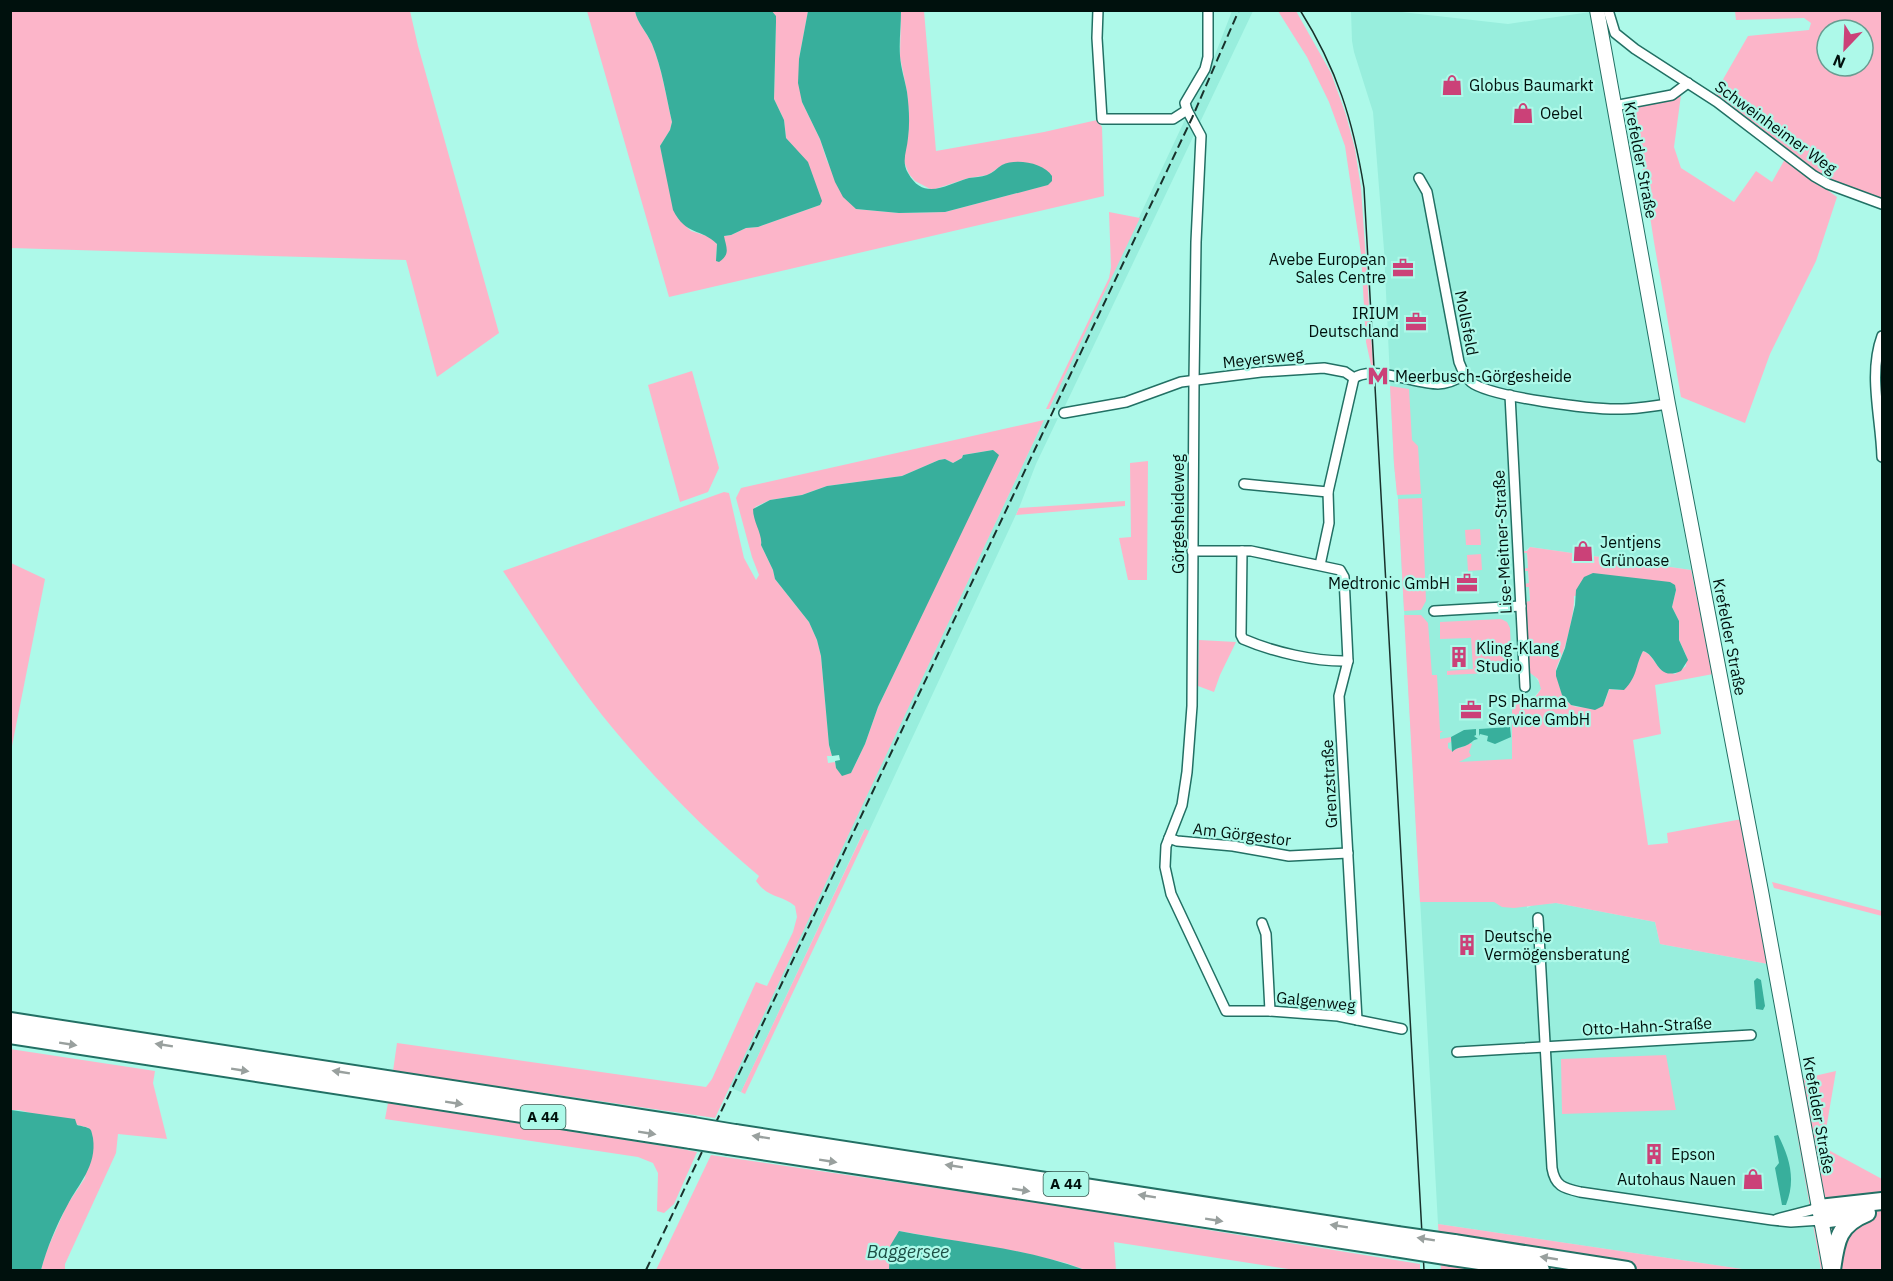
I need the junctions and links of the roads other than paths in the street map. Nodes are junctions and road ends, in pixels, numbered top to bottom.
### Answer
1 (1098, 10) edge
2 (1208, 10) edge
3 (1597, 10) edge
4 (1608, 10) edge
5 (1688, 82) junction
6 (1614, 106) junction
7 (1187, 110) junction
8 (1419, 178) dead end
9 (1882, 204) edge
10 (1882, 336) edge
11 (1464, 375) junction
12 (1354, 378) junction
13 (1194, 381) junction
14 (1510, 395) junction
15 (1668, 404) junction
16 (1064, 413) dead end
17 (1882, 457) edge
18 (1244, 484) dead end
19 (1328, 492) junction
20 (1192, 550) junction
21 (1242, 551) junction
22 (1320, 565) junction
23 (1521, 606) junction
24 (1434, 610) dead end
25 (1348, 661) junction
26 (1525, 687) dead end
27 (1169, 838) junction
28 (1348, 853) junction
29 (1538, 918) dead end
30 (1262, 923) dead end
31 (1227, 1011) joint
32 (1270, 1011) junction
33 (1357, 1020) junction
34 (10, 1021) edge
35 (1402, 1029) dead end
36 (10, 1035) edge
37 (1751, 1035) dead end
38 (1545, 1047) junction
39 (1457, 1052) dead end
40 (692, 1133) junction
41 (1882, 1201) edge
42 (1875, 1212) edge
43 (1820, 1214) junction
44 (1456, 1253) junction
45 (1504, 1270) edge
46 (1541, 1270) edge
47 (1627, 1270) edge
48 (1832, 1270) edge

1 - 7 street
2 - 7 street
3 - 6 main road, Krefelder Straße
4 - 5 street, Schweinheimer Weg
5 - 6 street
5 - 9 street, Schweinheimer Weg
6 - 15 main road, Krefelder Straße
7 - 13 street, Görgesheideweg
8 - 11 street, Mollsfeld
10 - 17 street
11 - 12 street, Meyersweg
11 - 14 street, Mollsfeld
12 - 13 street, Meyersweg
12 - 19 street
13 - 16 street, Meyersweg
13 - 20 street, Görgesheideweg
14 - 15 street, Mollsfeld
14 - 23 street, Lise-Meitner-Straße
15 - 43 main road, Krefelder Straße
18 - 19 street
19 - 22 street
20 - 21 street
20 - 27 street, Görgesheideweg
21 - 22 street
21 - 25 street
22 - 25 street, Grenzstraße
23 - 24 street
23 - 26 street, Lise-Meitner-Straße
25 - 28 street, Grenzstraße
27 - 28 street, Am Görgestor
27 - 31 street, Görgesheideweg
28 - 33 street, Grenzstraße
29 - 38 street
30 - 32 street
31 - 32 street, Galgenweg
32 - 33 street, Galgenweg
33 - 35 street, Galgenweg
40 -> 34 highway, A 44
36 -> 40 highway, A 44
37 - 38 street, Otto-Hahn-Straße
38 - 39 street, Otto-Hahn-Straße
38 - 43 street
40 - 44 highway, A 44, bridge
41 - 43 highway
42 - 43 highway
42 - 48 highway
43 - 48 main road, Krefelder Straße
44 - 45 highway
44 - 46 highway, A 44
47 -> 44 highway, A 44

